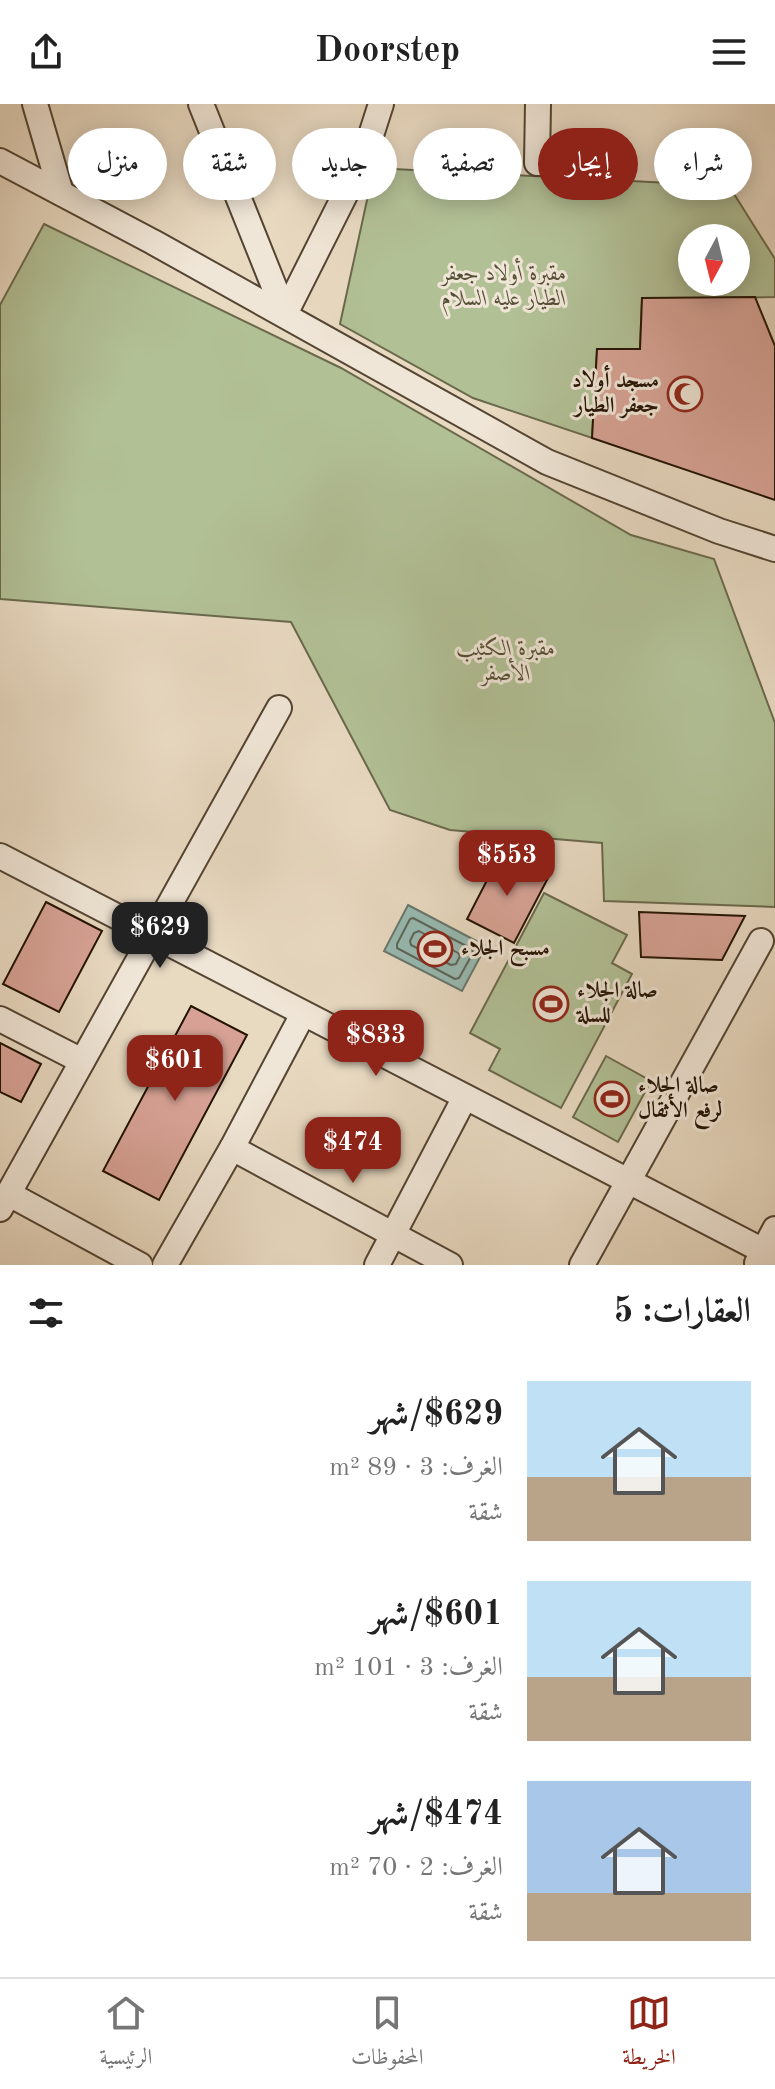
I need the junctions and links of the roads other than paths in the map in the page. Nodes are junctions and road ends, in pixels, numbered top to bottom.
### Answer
1 (35, 104) edge
2 (201, 104) edge
3 (381, 104) edge
4 (538, 104) edge
5 (0, 161) edge
6 (537, 163) dead end
7 (61, 193) junction
8 (285, 314) junction
9 (775, 549) edge
10 (279, 708) dead end
11 (0, 856) edge
12 (152, 936) junction
13 (761, 941) dead end
14 (303, 1014) junction
15 (0, 1019) edge
16 (82, 1061) junction
17 (465, 1097) junction
18 (232, 1148) junction
19 (627, 1181) junction
20 (6, 1189) edge
21 (394, 1234) junction
22 (767, 1251) edge
23 (140, 1265) edge
24 (165, 1265) edge
25 (377, 1265) edge
26 (450, 1265) edge
27 (582, 1265) edge

1 - 7 street
2 - 8 street
3 - 8 street
4 - 6 street
5 - 7 street
7 - 8 street
8 - 9 street
10 - 12 street
11 - 12 street
12 - 14 street
12 - 16 street
13 - 19 street
14 - 17 street
14 - 18 street
15 - 16 street
16 - 20 street
17 - 19 street
17 - 21 street
18 - 21 street
18 - 24 street
19 - 22 street
19 - 27 street
20 - 23 street
21 - 25 street
21 - 26 street

